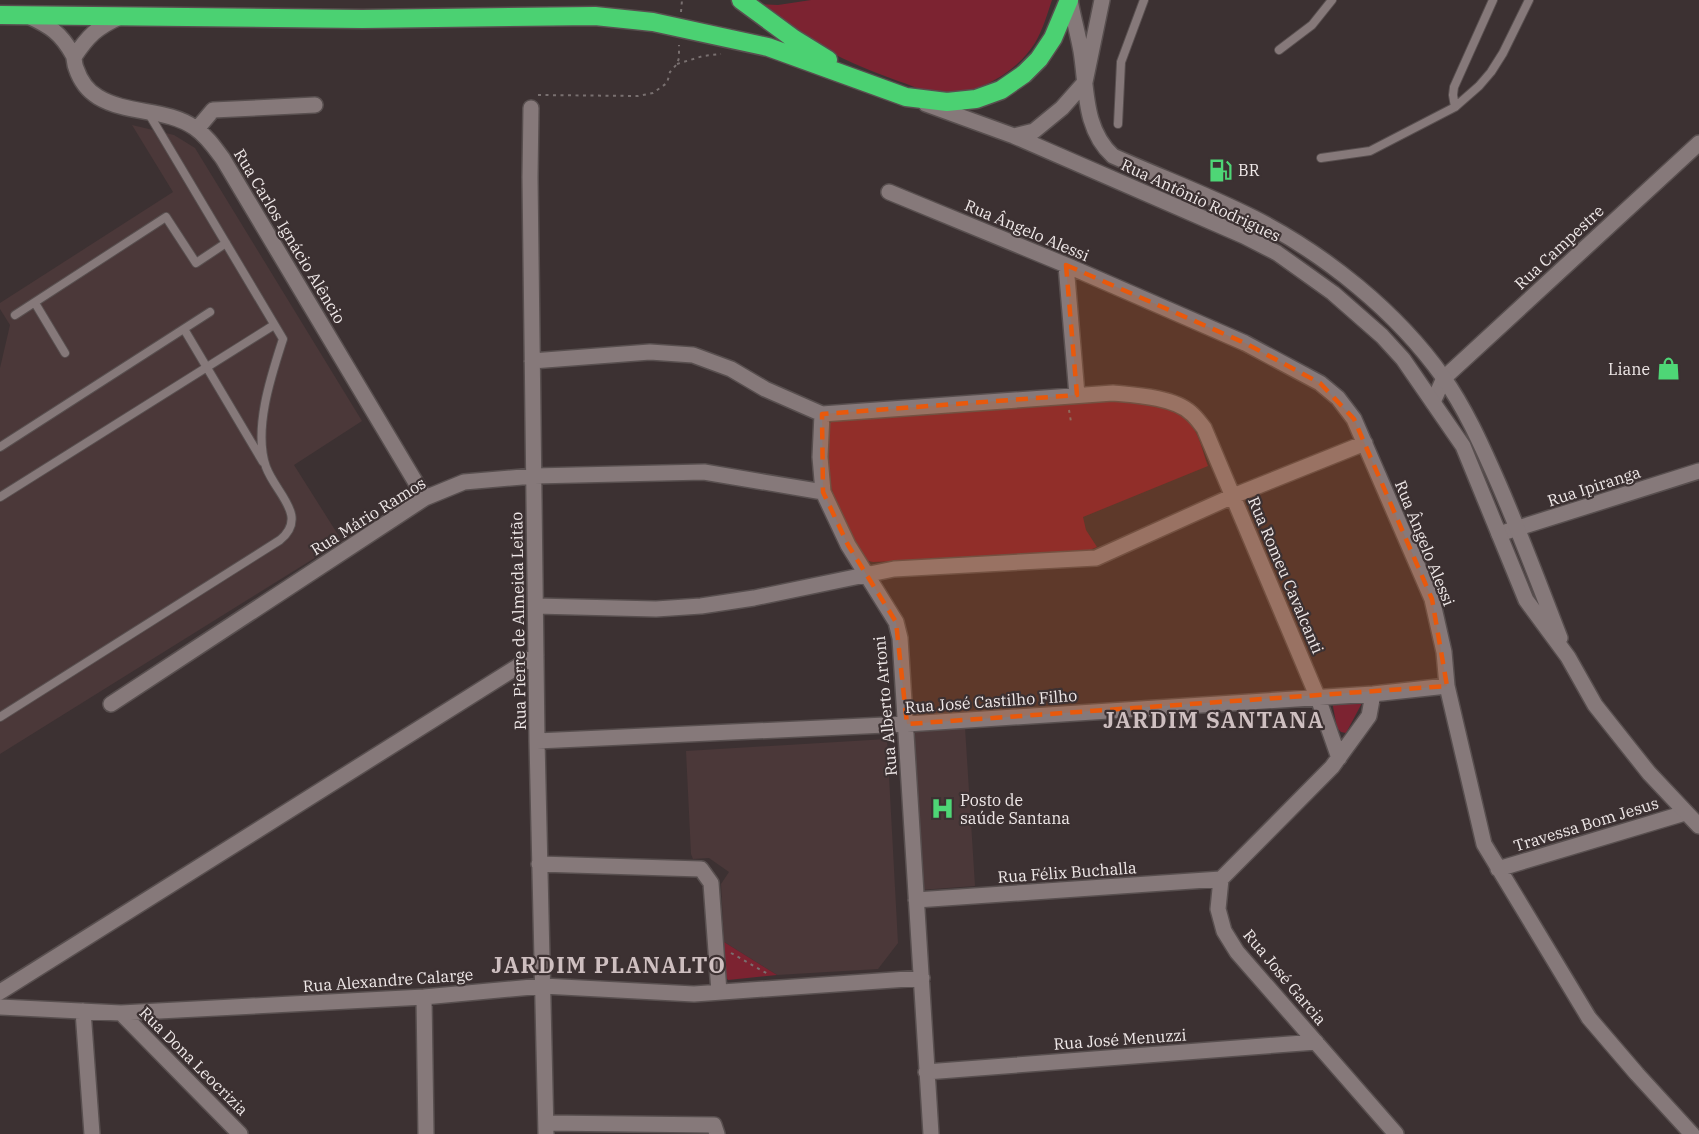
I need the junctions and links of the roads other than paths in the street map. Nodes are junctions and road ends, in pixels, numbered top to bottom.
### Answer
1 (741, 0) edge
2 (1070, 0) edge
3 (1102, 0) edge
4 (1144, 0) edge
5 (1332, 0) edge
6 (1493, 0) edge
7 (1529, 0) edge
8 (0, 15) edge
9 (27, 15) junction
10 (122, 16) junction
11 (1279, 50) dead end
12 (74, 57) junction
13 (859, 78) junction
14 (1085, 82) junction
15 (906, 97) junction
16 (315, 105) dead end
17 (1455, 106) junction
18 (531, 108) road end
19 (148, 113) junction
20 (1118, 124) dead end
21 (197, 129) junction
22 (1014, 136) junction
23 (1699, 143) edge
24 (1321, 158) dead end
25 (889, 192) dead end
26 (226, 243) junction
27 (1066, 265) junction
28 (34, 303) junction
29 (210, 312) dead end
30 (15, 315) dead end
31 (274, 325) junction
32 (184, 329) junction
33 (65, 352) dead end
34 (532, 361) junction
35 (207, 367) junction
36 (1444, 378) junction
37 (1077, 394) junction
38 (1433, 402) junction
39 (822, 414) junction
40 (1479, 438) junction
41 (1365, 443) junction
42 (1463, 446) junction
43 (0, 447) edge
44 (266, 467) junction
45 (1699, 471) edge
46 (534, 476) junction
47 (823, 492) junction
48 (1233, 496) junction
49 (0, 497) edge
50 (425, 498) junction
51 (1518, 529) junction
52 (1499, 534) junction
53 (866, 573) junction
54 (536, 606) junction
55 (536, 655) junction
56 (1568, 657) junction
57 (1447, 686) junction
58 (1373, 694) junction
59 (1318, 698) junction
60 (111, 704) dead end
61 (0, 717) edge
62 (907, 724) junction
63 (537, 741) junction
64 (1339, 758) junction
65 (1685, 813) junction
66 (1699, 826) edge
67 (539, 864) junction
68 (1498, 869) junction
69 (1221, 879) junction
70 (916, 900) junction
71 (922, 978) junction
72 (543, 987) junction
73 (0, 992) edge
74 (719, 992) junction
75 (424, 997) junction
76 (0, 1007) edge
77 (83, 1011) junction
78 (121, 1013) junction
79 (1316, 1042) junction
80 (926, 1072) junction
81 (213, 1106) junction
82 (546, 1129) edge
83 (92, 1134) edge
84 (230, 1134) edge
85 (240, 1134) edge
86 (426, 1134) edge
87 (717, 1134) edge
88 (930, 1134) edge
89 (1396, 1134) edge
90 (1692, 1134) edge

1 - 13 highway
2 - 14 street, Rua Antônio Rodrigues
2 - 15 highway
3 - 14 street
4 - 20 lane
5 - 11 lane
6 - 17 lane
7 - 17 lane
8 - 9 highway
9 - 10 highway
9 - 12 street, Rua Carlos Ignácio Alêncio
10 - 12 street
10 - 13 highway
12 - 19 street, Rua Carlos Ignácio Alêncio
13 - 15 highway
14 - 22 street
14 - 36 street, Rua Antônio Rodrigues
15 - 22 street, Rua Antônio Rodrigues
16 - 21 street
17 - 24 lane
18 - 34 street, Rua Pierre de Almeida Leitão
19 - 21 street, Rua Carlos Ignácio Alêncio
19 - 26 lane
21 - 50 street, Rua Carlos Ignácio Alêncio
22 - 38 street, Rua Antônio Rodrigues
23 - 36 street, Rua Campestre
25 - 27 street, Rua Ângelo Alessi
26 - 28 lane
26 - 31 lane
27 - 37 street
27 - 41 street, Rua Ângelo Alessi
28 - 30 lane
28 - 33 lane
29 - 32 lane
31 - 35 lane
31 - 44 lane
32 - 35 lane
32 - 43 lane
34 - 39 street
34 - 46 street, Rua Pierre de Almeida Leitão
35 - 44 lane
35 - 49 lane
36 - 38 street
36 - 40 street, Rua Antônio Rodrigues
37 - 39 street
37 - 48 street, Rua Romeu Cavalcanti
38 - 42 street, Rua Antônio Rodrigues
39 - 47 street, Rua Alberto Artoni
40 - 42 street
40 - 51 street, Rua Antônio Rodrigues
41 - 48 street
41 - 57 street, Rua Ângelo Alessi
42 - 52 street, Rua Antônio Rodrigues
44 - 61 lane
45 - 51 street, Rua Ipiranga
46 - 47 street, Rua Mário Ramos
46 - 50 street, Rua Mário Ramos
46 - 54 street, Rua Pierre de Almeida Leitão
47 - 53 street, Rua Alberto Artoni
48 - 53 street
48 - 59 street, Rua Romeu Cavalcanti
50 - 60 street, Rua Mário Ramos
51 - 52 street, Rua Ipiranga
51 - 56 street, Rua Antônio Rodrigues
52 - 56 street, Rua Antônio Rodrigues
53 - 54 street
53 - 62 street, Rua Alberto Artoni
54 - 55 street, Rua Pierre de Almeida Leitão
55 - 63 street, Rua Pierre de Almeida Leitão
55 - 73 street
56 - 65 street, Rua Antônio Rodrigues
57 - 58 street, Rua José Castilho Filho
57 - 68 street, Rua Ângelo Alessi
58 - 59 street, Rua José Castilho Filho
58 - 64 street
59 - 62 street, Rua José Castilho Filho
59 - 64 street, Rua Romeu Cavalcanti
62 - 63 street, Rua José Castilho Filho
62 - 70 street, Rua Alberto Artoni
63 - 67 street, Rua Pierre de Almeida Leitão
64 - 69 street
65 - 66 street, Rua Antônio Rodrigues
65 - 68 street, Travessa Bom Jesus
67 - 72 street, Rua Pierre de Almeida Leitão
67 - 74 street
68 - 90 street, Rua Ângelo Alessi
69 - 70 street, Rua Félix Buchalla
69 - 79 street, Rua José Garcia
70 - 71 street, Rua Alberto Artoni
71 - 74 street, Rua Alexandre Calarge
71 - 80 street, Rua Alberto Artoni
72 - 74 street, Rua Alexandre Calarge
72 - 75 street, Rua Alexandre Calarge
72 - 82 street, Rua Pierre de Almeida Leitão
75 - 78 street, Rua Alexandre Calarge
75 - 86 street
76 - 77 street, Rua Alexandre Calarge
77 - 78 street, Rua Alexandre Calarge
77 - 83 street
78 - 81 street, Rua Dona Leocrizia
79 - 80 street, Rua José Menuzzi
79 - 89 street, Rua José Garcia
80 - 88 street, Rua Alberto Artoni
81 - 84 street
81 - 85 street, Rua Dona Leocrizia
82 - 87 street

